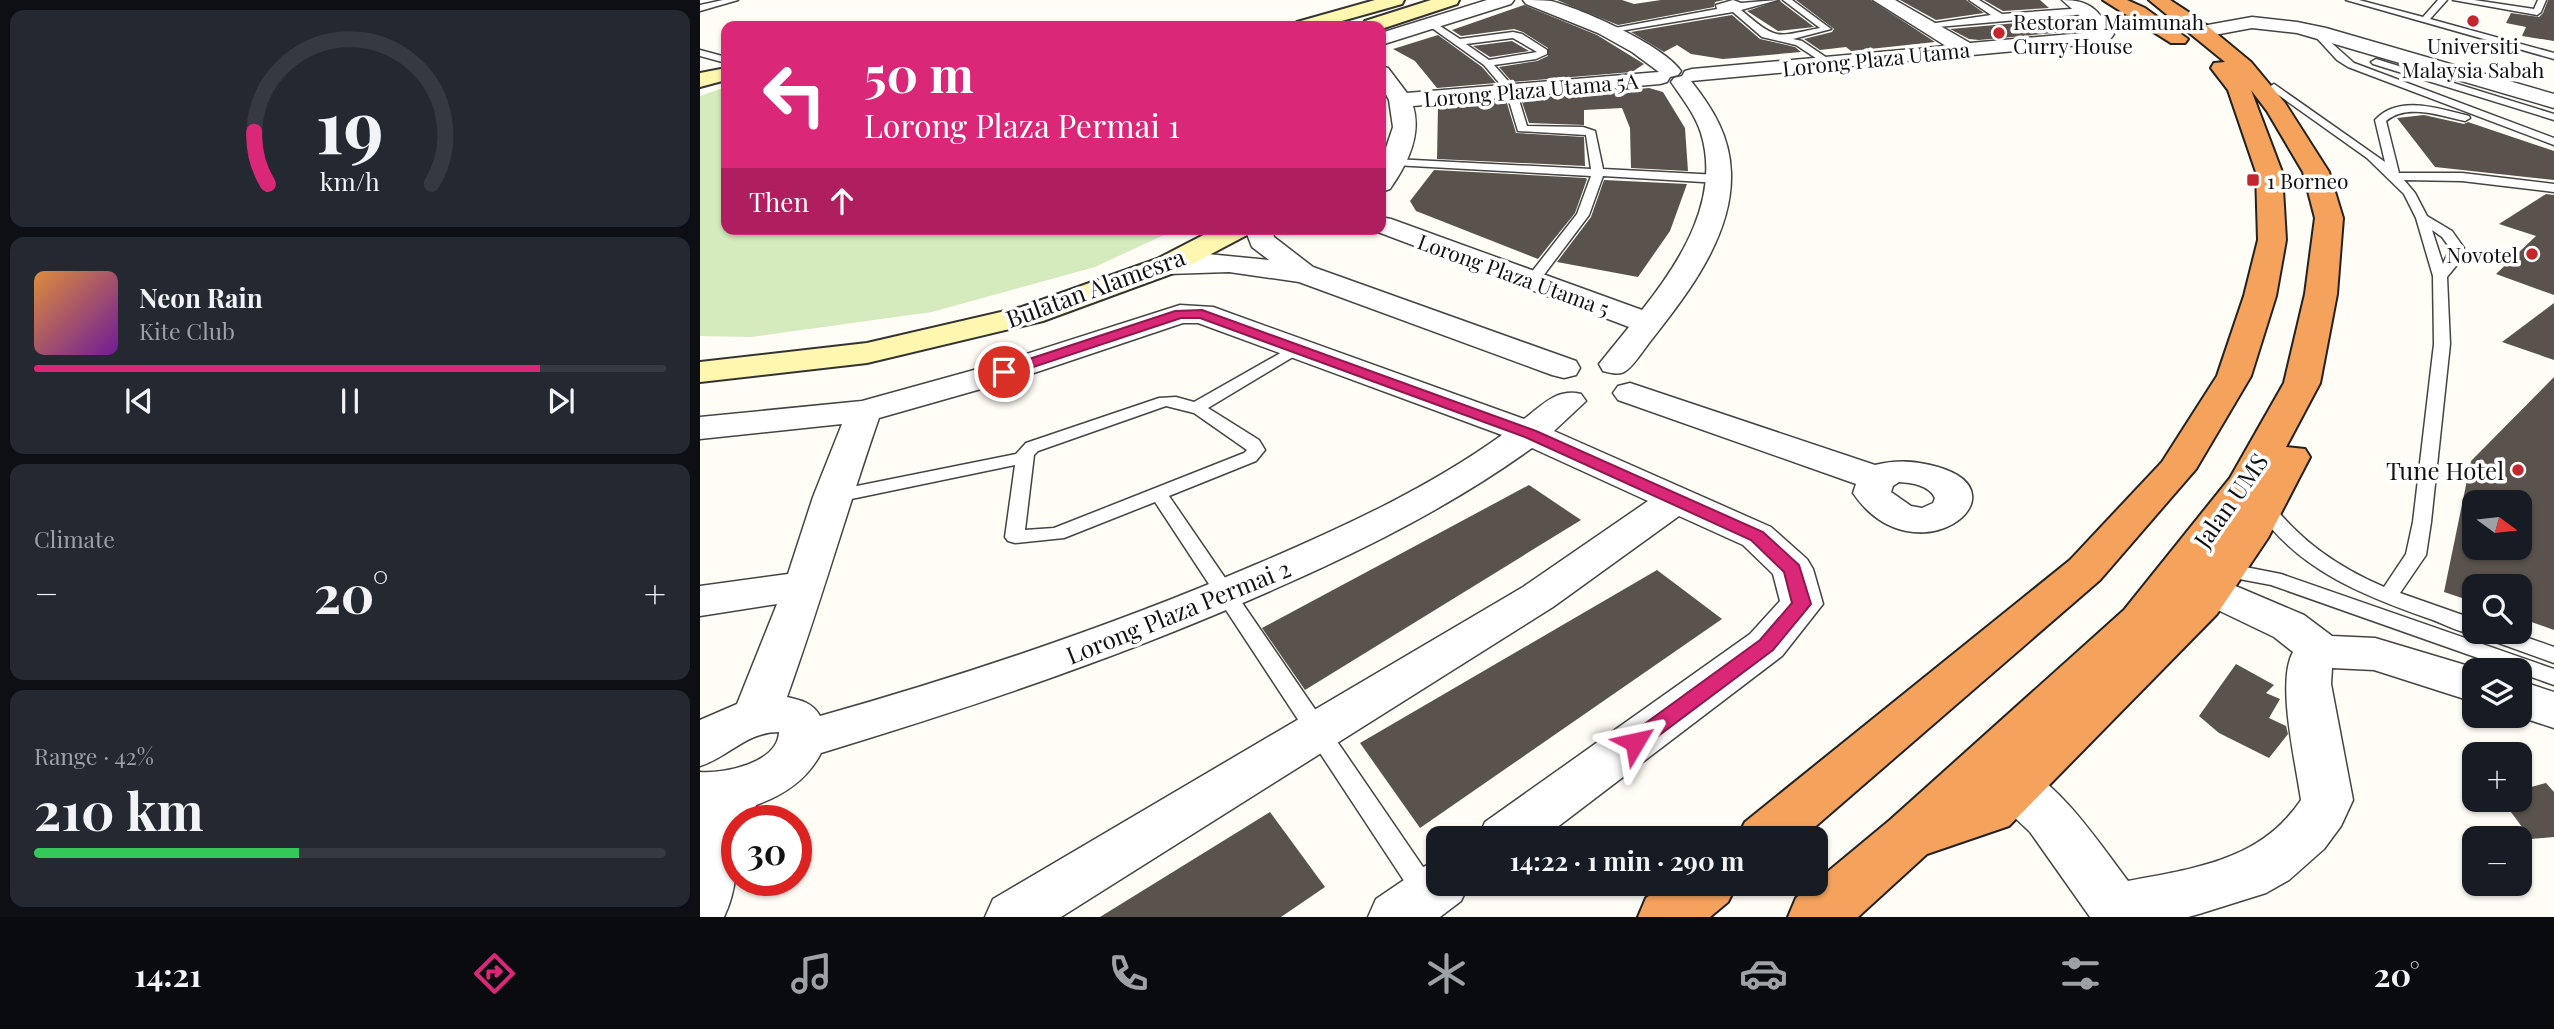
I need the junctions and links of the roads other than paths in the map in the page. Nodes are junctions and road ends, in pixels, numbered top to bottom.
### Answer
1 (734, 0) edge
2 (1395, 0) edge
3 (1450, 0) edge
4 (1505, 0) edge
5 (1532, 0) edge
6 (1774, 0) edge
7 (1787, 0) edge
8 (1882, 0) edge
9 (1973, 0) edge
10 (2112, 0) edge
11 (2138, 0) edge
12 (2158, 0) edge
13 (2175, 0) edge
14 (2350, 0) edge
15 (2443, 0) edge
16 (2457, 0) edge
17 (2542, 0) edge
18 (1723, 4) edge
19 (2262, 4) dead end
20 (2078, 6) edge
21 (700, 8) edge
22 (1739, 8) junction
23 (2000, 17) junction
24 (1442, 19) junction
25 (2425, 20) junction
26 (1322, 21) edge
27 (1383, 21) edge
28 (1926, 25) junction
29 (2201, 26) junction
30 (1608, 30) junction
31 (2318, 33) junction
32 (1386, 37) edge
33 (1783, 38) junction
34 (1460, 42) junction
35 (1966, 49) junction
36 (2190, 50) dead end
37 (700, 53) edge
38 (2554, 56) edge
39 (721, 59) edge
40 (2376, 62) dead end
41 (1487, 63) junction
42 (1831, 64) junction
43 (2207, 65) dead end
44 (721, 75) edge
45 (1676, 76) junction
46 (1386, 79) edge
47 (700, 80) edge
48 (1511, 90) junction
49 (2554, 90) edge
50 (2263, 95) junction
51 (1402, 100) junction
52 (2554, 101) edge
53 (2554, 117) edge
54 (2554, 143) edge
55 (1394, 163) junction
56 (1598, 173) junction
57 (1386, 176) edge
58 (2394, 176) junction
59 (1718, 179) junction
60 (2554, 188) edge
61 (2422, 218) junction
62 (1386, 227) edge
63 (1226, 235) edge
64 (1260, 235) edge
65 (1168, 265) junction
66 (1305, 274) junction
67 (2440, 276) junction
68 (1532, 281) junction
69 (1648, 323) junction
70 (1298, 348) junction
71 (700, 372) edge
72 (1622, 378) junction
73 (1567, 385) junction
74 (2291, 403) junction
75 (1195, 408) junction
76 (864, 411) junction
77 (700, 428) edge
78 (1531, 434) junction
79 (1024, 457) junction
80 (1878, 479) dead end
81 (1158, 493) junction
82 (832, 497) junction
83 (1674, 501) junction
84 (2264, 507) junction
85 (2219, 580) junction
86 (805, 586) junction
87 (1226, 596) junction
88 (2388, 596) junction
89 (700, 601) edge
90 (2462, 623) edge
91 (2523, 644) edge
92 (2322, 651) junction
93 (2554, 655) edge
94 (2554, 677) edge
95 (2462, 681) edge
96 (2532, 703) edge
97 (2554, 710) edge
98 (756, 716) junction
99 (1317, 733) junction
100 (803, 740) junction
101 (700, 747) edge
102 (2014, 786) junction
103 (717, 792) edge
104 (1520, 826) edge
105 (1778, 826) edge
106 (1909, 836) junction
107 (1693, 896) edge
108 (1422, 898) edge
109 (700, 909) edge
110 (2120, 913) edge
111 (1013, 917) edge
112 (1667, 917) edge
113 (1817, 917) edge

1 - 21 lane
2 - 26 street
3 - 27 street
4 - 24 street
5 - 30 street
6 - 22 lane
7 - 33 lane
8 - 28 street
9 - 23 lane
10 - 36 highway
11 - 50 highway, Jalan UMS
12 - 29 highway, Jalan UMS
13 - 29 highway
14 - 25 lane
15 - 25 lane
16 - 17 lane
18 - 22 lane
18 - 30 lane
19 - 49 street
20 - 23 lane
20 - 35 street, Lorong Plaza Utama
22 - 33 lane
23 - 28 lane
24 - 32 street
24 - 34 lane
25 - 38 lane
28 - 35 street
29 - 31 street
29 - 50 highway, Jalan UMS
30 - 45 street
31 - 52 street
31 - 54 lane
33 - 42 lane
34 - 41 lane
34 - 41 lane
35 - 42 street, Lorong Plaza Utama
37 - 39 lane
40 - 53 lane
41 - 48 lane
42 - 45 street, Lorong Plaza Utama
43 - 50 highway
44 - 47 street
45 - 48 street, Lorong Plaza Utama 5A
45 - 59 street
46 - 51 street
48 - 51 street, Lorong Plaza Utama 5A
48 - 56 lane
50 - 58 lane
50 - 74 highway, Jalan UMS
50 - 105 highway, Jalan UMS
51 - 55 street
54 - 58 lane
55 - 56 lane
55 - 57 street
56 - 59 lane
56 - 68 lane
58 - 60 lane
58 - 61 lane
59 - 69 street
61 - 67 lane
61 - 67 lane
62 - 68 street, Lorong Plaza Utama 5
63 - 65 street, Bulatan Alamesra
64 - 66 street
65 - 66 street
65 - 71 street, Bulatan Alamesra
66 - 73 street
67 - 88 lane
68 - 69 street, Lorong Plaza Utama 5
69 - 72 street
70 - 75 lane
70 - 76 street
70 - 78 street
72 - 73 street
72 - 73 street
72 - 80 street
73 - 78 street, Lorong Plaza Permai 2
74 - 84 highway
74 - 106 highway, Jalan UMS
75 - 79 lane
75 - 81 lane
76 - 77 street
76 - 82 street
78 - 83 street
78 - 87 street, Lorong Plaza Permai 2
79 - 81 lane
79 - 82 lane
81 - 87 lane
82 - 86 street
83 - 99 street
83 - 104 street
84 - 85 highway
84 - 88 lane
85 - 92 street
85 - 94 lane
85 - 102 highway
86 - 89 street
86 - 98 street
87 - 99 lane
87 - 100 street, Lorong Plaza Permai 2
88 - 90 lane
91 - 93 lane
92 - 95 street
92 - 110 street
96 - 97 street
98 - 100 street
98 - 101 street
99 - 108 lane
99 - 111 street
100 - 103 street
102 - 106 highway
102 - 110 street
103 - 109 street
106 - 113 highway, Jalan UMS
107 - 112 highway

